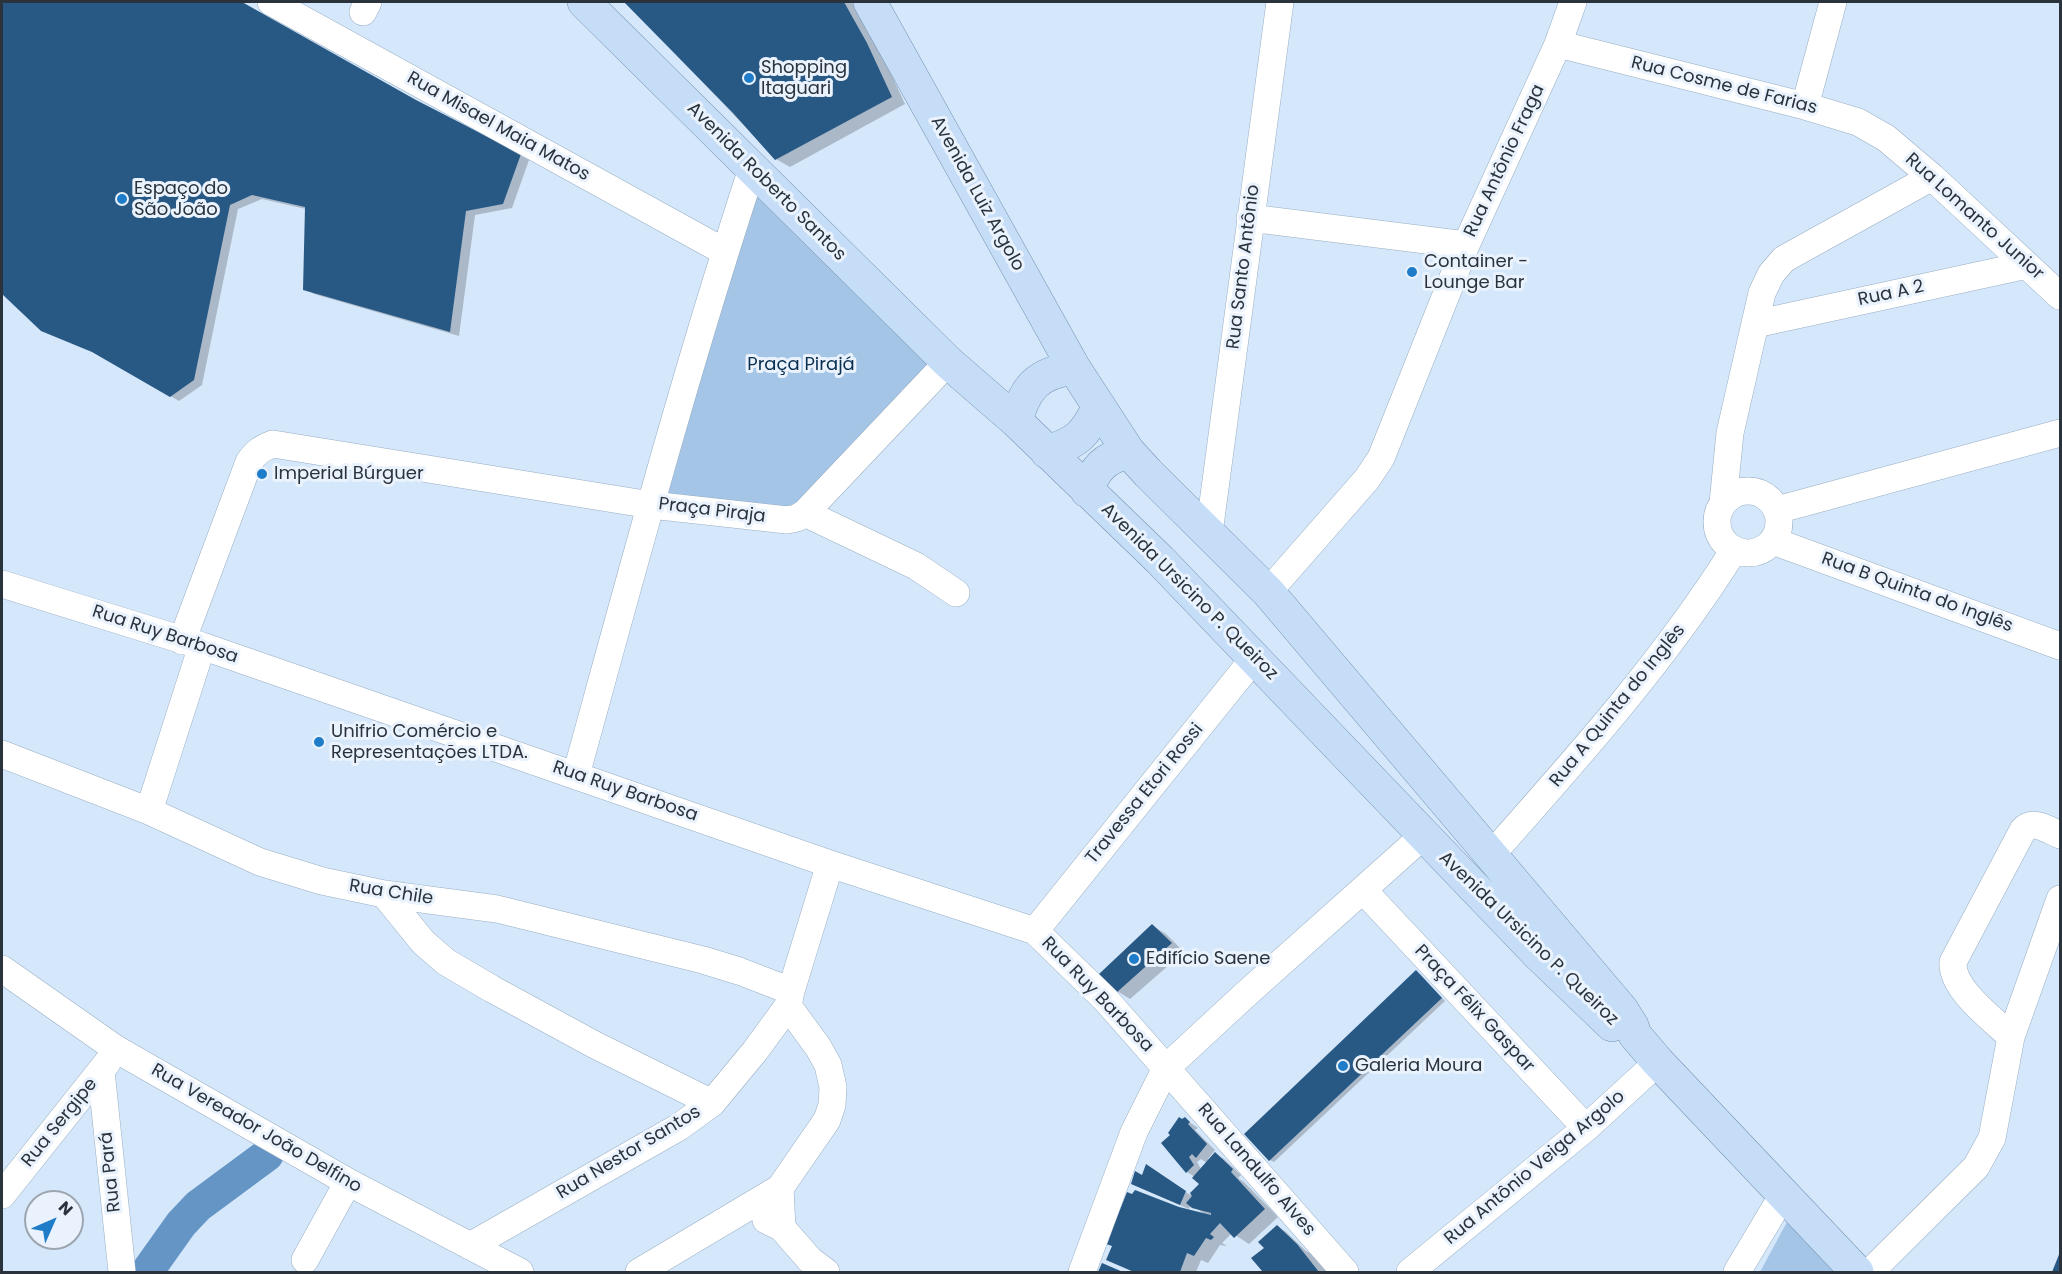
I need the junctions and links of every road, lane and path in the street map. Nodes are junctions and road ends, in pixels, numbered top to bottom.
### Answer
1 (271, 2) edge
2 (584, 2) edge
3 (870, 2) edge
4 (1280, 2) edge
5 (1573, 2) edge
6 (1833, 2) edge
7 (1558, 44) junction
8 (1804, 106) junction
9 (1886, 138) joint
10 (752, 169) junction
11 (1932, 177) junction
12 (1250, 218) junction
13 (1466, 245) junction
14 (725, 252) junction
15 (2026, 265) junction
16 (2061, 296) edge
17 (1755, 324) junction
18 (948, 362) junction
19 (1086, 386) junction
20 (1016, 421) junction
21 (2061, 433) edge
22 (1128, 451) junction
23 (1047, 452) junction
24 (1087, 491) junction
25 (1723, 503) junction
26 (651, 505) junction
27 (1777, 510) junction
28 (805, 513) junction
29 (1209, 533) junction
30 (1773, 541) junction
31 (1734, 550) junction
32 (2, 584) edge
33 (1268, 592) junction
34 (956, 593) dead end
35 (192, 643) junction
36 (2060, 644) edge
37 (1255, 657) junction
38 (2, 757) edge
39 (576, 775) junction
40 (148, 811) junction
41 (2061, 835) edge
42 (1423, 836) junction
43 (1492, 854) junction
44 (830, 864) junction
45 (1363, 890) junction
46 (384, 894) junction
47 (2061, 899) edge
48 (1035, 932) junction
49 (2, 969) edge
50 (789, 998) junction
51 (1635, 1035) junction
52 (2011, 1037) junction
53 (116, 1049) junction
54 (1658, 1062) junction
55 (1166, 1068) junction
56 (101, 1071) junction
57 (712, 1103) junction
58 (1586, 1128) junction
59 (348, 1182) junction
60 (780, 1188) junction
61 (2, 1195) edge
62 (1783, 1195) junction
63 (743, 1211) junction
64 (782, 1228) junction
65 (470, 1246) junction
66 (301, 1268) edge
67 (644, 1271) edge
68 (122, 1272) edge
69 (520, 1272) edge
70 (826, 1272) edge
71 (1082, 1272) edge
72 (1345, 1272) edge
73 (1410, 1272) edge
74 (1737, 1272) edge
75 (1857, 1272) edge
76 (1870, 1272) edge

1 - 14 street, Rua Misael Maia Matos
2 - 10 main road, Avenida Roberto Santos
3 - 19 main road, Avenida Luiz Argolo
4 - 12 street, Rua Santo Antônio
5 - 7 street, Rua Antônio Fraga
6 - 8 street
7 - 8 street, Rua Cosme de Farias
7 - 13 street, Rua Antônio Fraga
8 - 9 street, Rua Cosme de Farias
9 - 11 street, Rua Lomanto Junior
10 - 14 street, Praça Piraja
10 - 18 main road, Avenida Roberto Santos
11 - 15 street, Rua Lomanto Junior
11 - 17 street
12 - 13 street
12 - 29 street, Rua Santo Antônio
13 - 33 street, Rua Antônio Fraga
14 - 26 street, Praça Piraja
15 - 16 street, Rua Lomanto Junior
15 - 17 street, Rua A 2
17 - 25 street
18 - 20 main road, Avenida Ursicino P. Queiroz
18 - 28 street
19 - 20 main road
19 - 22 main road, Avenida Ursicino P. Queiroz
19 - 23 main road
20 - 23 main road, Avenida Ursicino P. Queiroz
21 - 27 street
22 - 24 main road
22 - 29 main road, Avenida Ursicino P. Queiroz
23 - 24 main road, Avenida Ursicino P. Queiroz
24 - 37 main road, Avenida Ursicino P. Queiroz
25 - 27 street
25 - 31 street
26 - 28 street, Praça Piraja
26 - 35 street
26 - 39 street
27 - 30 street
28 - 34 street
29 - 33 main road, Avenida Ursicino P. Queiroz
30 - 31 street
30 - 36 street, Rua B Quinta do Inglês
31 - 43 street, Rua A Quinta do Inglês
32 - 35 street, Rua Ruy Barbosa
33 - 43 main road, Avenida Ursicino P. Queiroz
35 - 39 street, Rua Ruy Barbosa
35 - 40 street
37 - 42 main road, Avenida Ursicino P. Queiroz
37 - 48 street, Travessa Etori Rossi
38 - 40 street, Rua Chile
39 - 44 street, Rua Ruy Barbosa
40 - 46 street, Rua Chile
41 - 52 street
42 - 45 street
42 - 51 main road, Avenida Ursicino P. Queiroz
43 - 51 main road, Avenida Ursicino P. Queiroz
44 - 48 street, Rua Ruy Barbosa
44 - 50 street, Rua Nestor Santos
45 - 55 street
45 - 58 street, Praça Félix Gaspar
46 - 50 street, Rua Chile
46 - 57 street
47 - 52 street
48 - 55 street, Rua Ruy Barbosa
49 - 53 street, Rua Vereador João Delfino
50 - 57 street, Rua Nestor Santos
50 - 60 street
51 - 54 main road
52 - 76 street
53 - 56 street, Rua Sergipe
53 - 59 street, Rua Vereador João Delfino
54 - 58 street, Rua Antônio Veiga Argolo
54 - 62 main road
55 - 71 street
55 - 72 street, Rua Landulfo Alves
56 - 61 street, Rua Sergipe
56 - 68 street, Rua Pará
57 - 65 street, Rua Nestor Santos
58 - 73 street, Rua Antônio Veiga Argolo
59 - 65 street, Rua Vereador João Delfino
59 - 66 street
60 - 63 street
60 - 64 street
62 - 74 street
62 - 75 main road
63 - 64 street
63 - 67 street
64 - 70 street
65 - 69 street, Rua Vereador João Delfino

